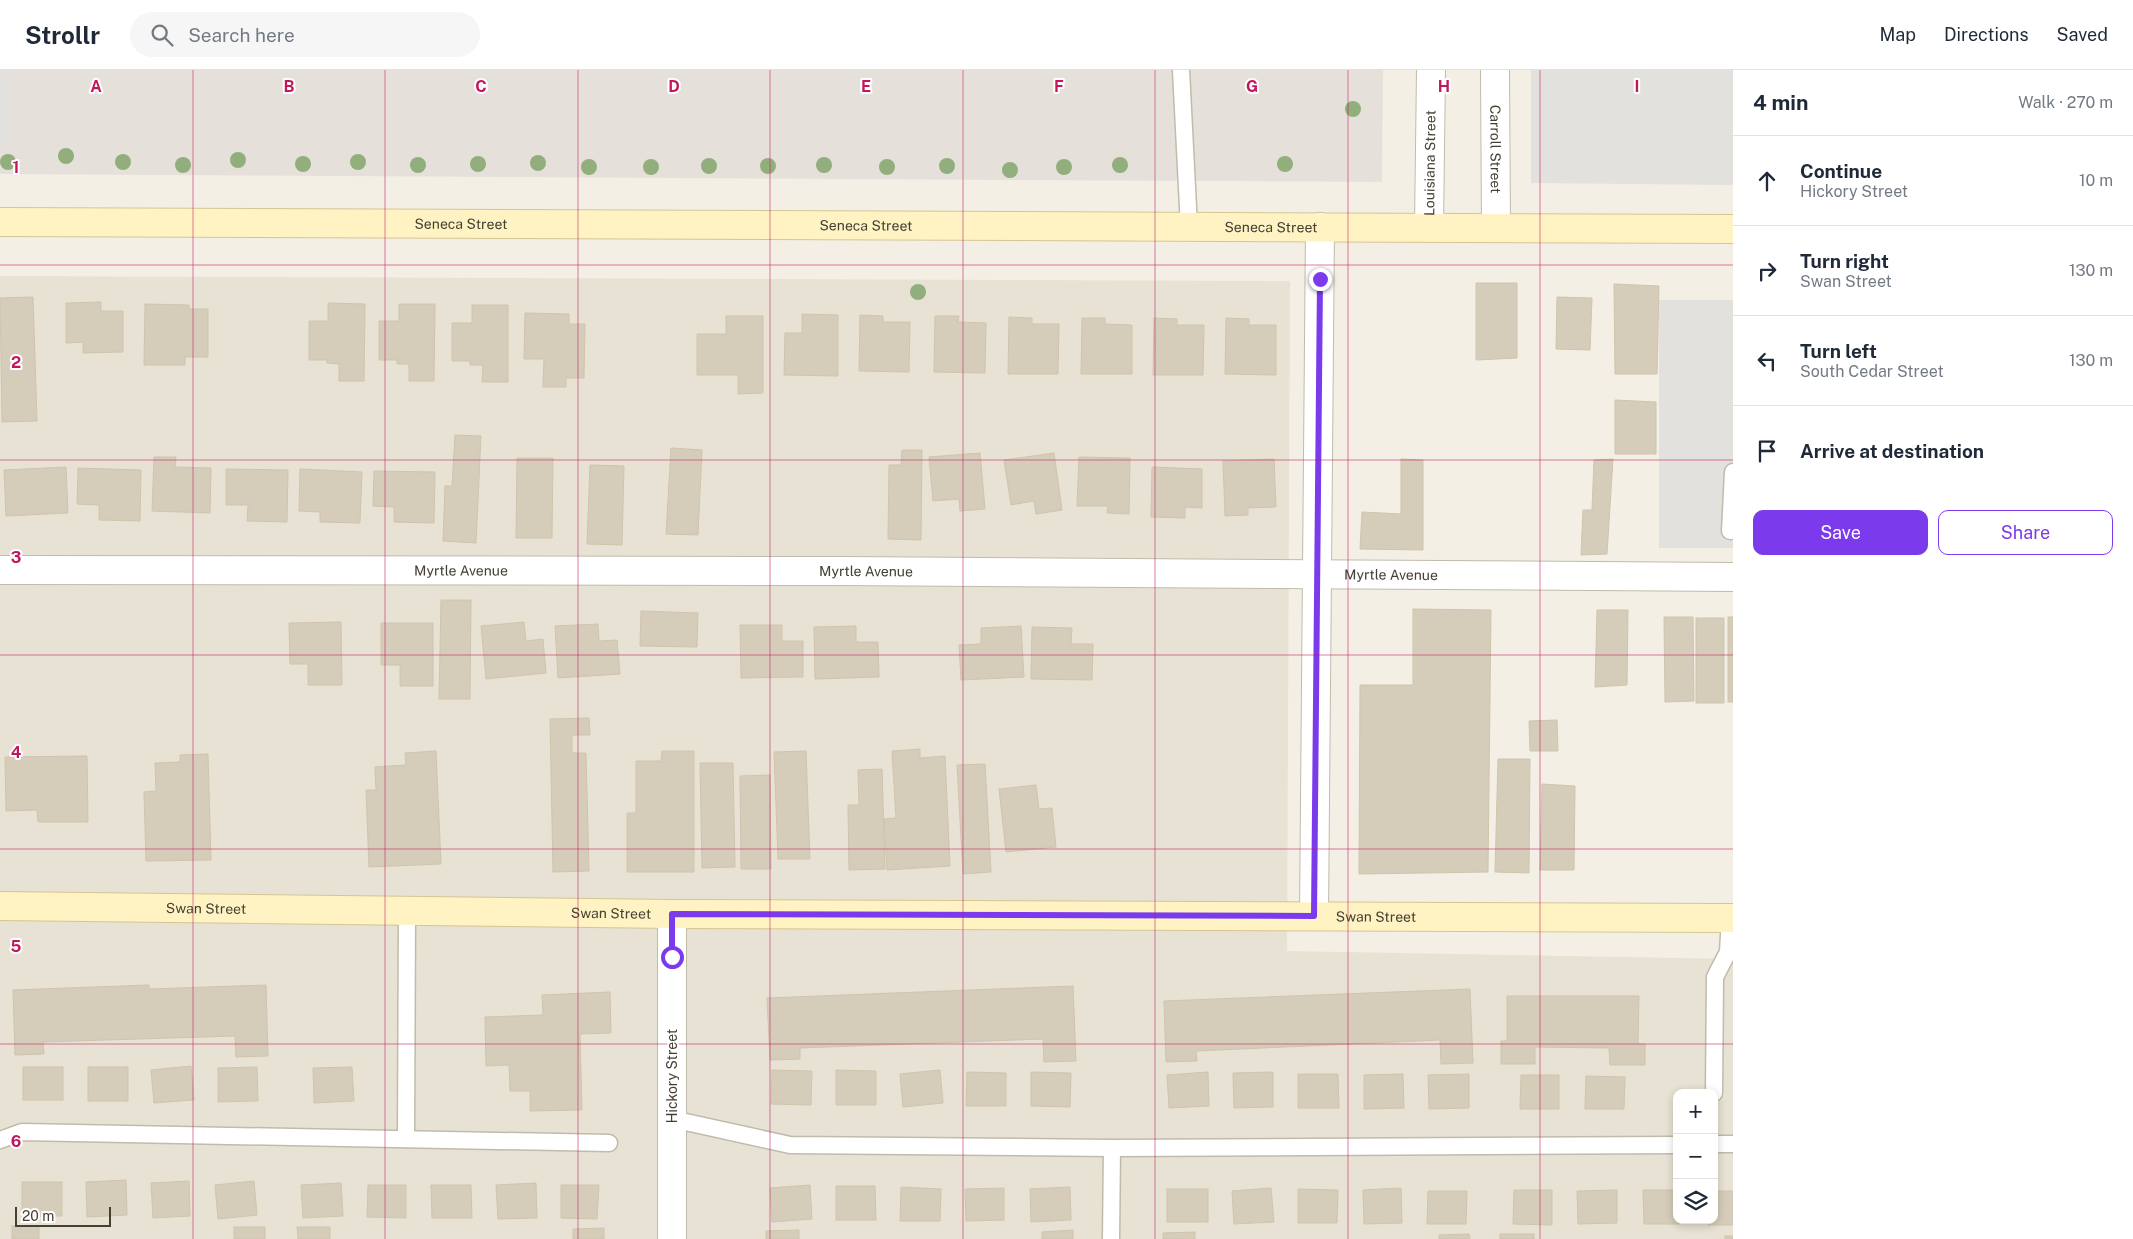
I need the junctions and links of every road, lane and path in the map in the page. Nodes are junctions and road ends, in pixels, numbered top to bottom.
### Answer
1 (1181, 70) edge
2 (1430, 70) edge
3 (1496, 70) edge
4 (0, 222) edge
5 (1189, 227) junction
6 (1320, 227) junction
7 (1429, 227) junction
8 (1496, 228) junction
9 (1733, 229) edge
10 (1733, 472) edge
11 (1730, 531) dead end
12 (0, 570) edge
13 (1318, 574) junction
14 (1733, 577) edge
15 (0, 906) edge
16 (406, 911) junction
17 (672, 914) junction
18 (1314, 916) junction
19 (1731, 918) edge
20 (1731, 956) edge
21 (1714, 1089) edge
22 (672, 1119) junction
23 (406, 1139) junction
24 (0, 1140) edge
25 (609, 1143) dead end
26 (1718, 1144) edge
27 (1733, 1144) edge
28 (1673, 1145) edge
29 (1112, 1148) junction
30 (672, 1239) edge
31 (1111, 1239) edge

1 - 5 lane
2 - 7 street, Louisiana Street
3 - 8 street, Carroll Street
4 - 5 main road, Seneca Street
5 - 6 main road, Seneca Street
6 - 7 main road, Seneca Street
6 - 13 street
7 - 8 main road, Seneca Street
8 - 9 main road, Seneca Street
10 - 11 lane
12 - 13 street, Myrtle Avenue
13 - 14 street, Myrtle Avenue
13 - 18 street
15 - 16 main road, Swan Street
16 - 17 main road, Swan Street
16 - 23 lane
17 - 18 main road, Swan Street
17 - 22 street, Hickory Street
18 - 19 main road, Swan Street
19 - 20 lane
20 - 21 lane
22 - 29 lane
22 - 30 street, Hickory Street
23 - 24 lane
23 - 25 lane
26 - 27 lane
28 - 29 lane
29 - 31 lane

